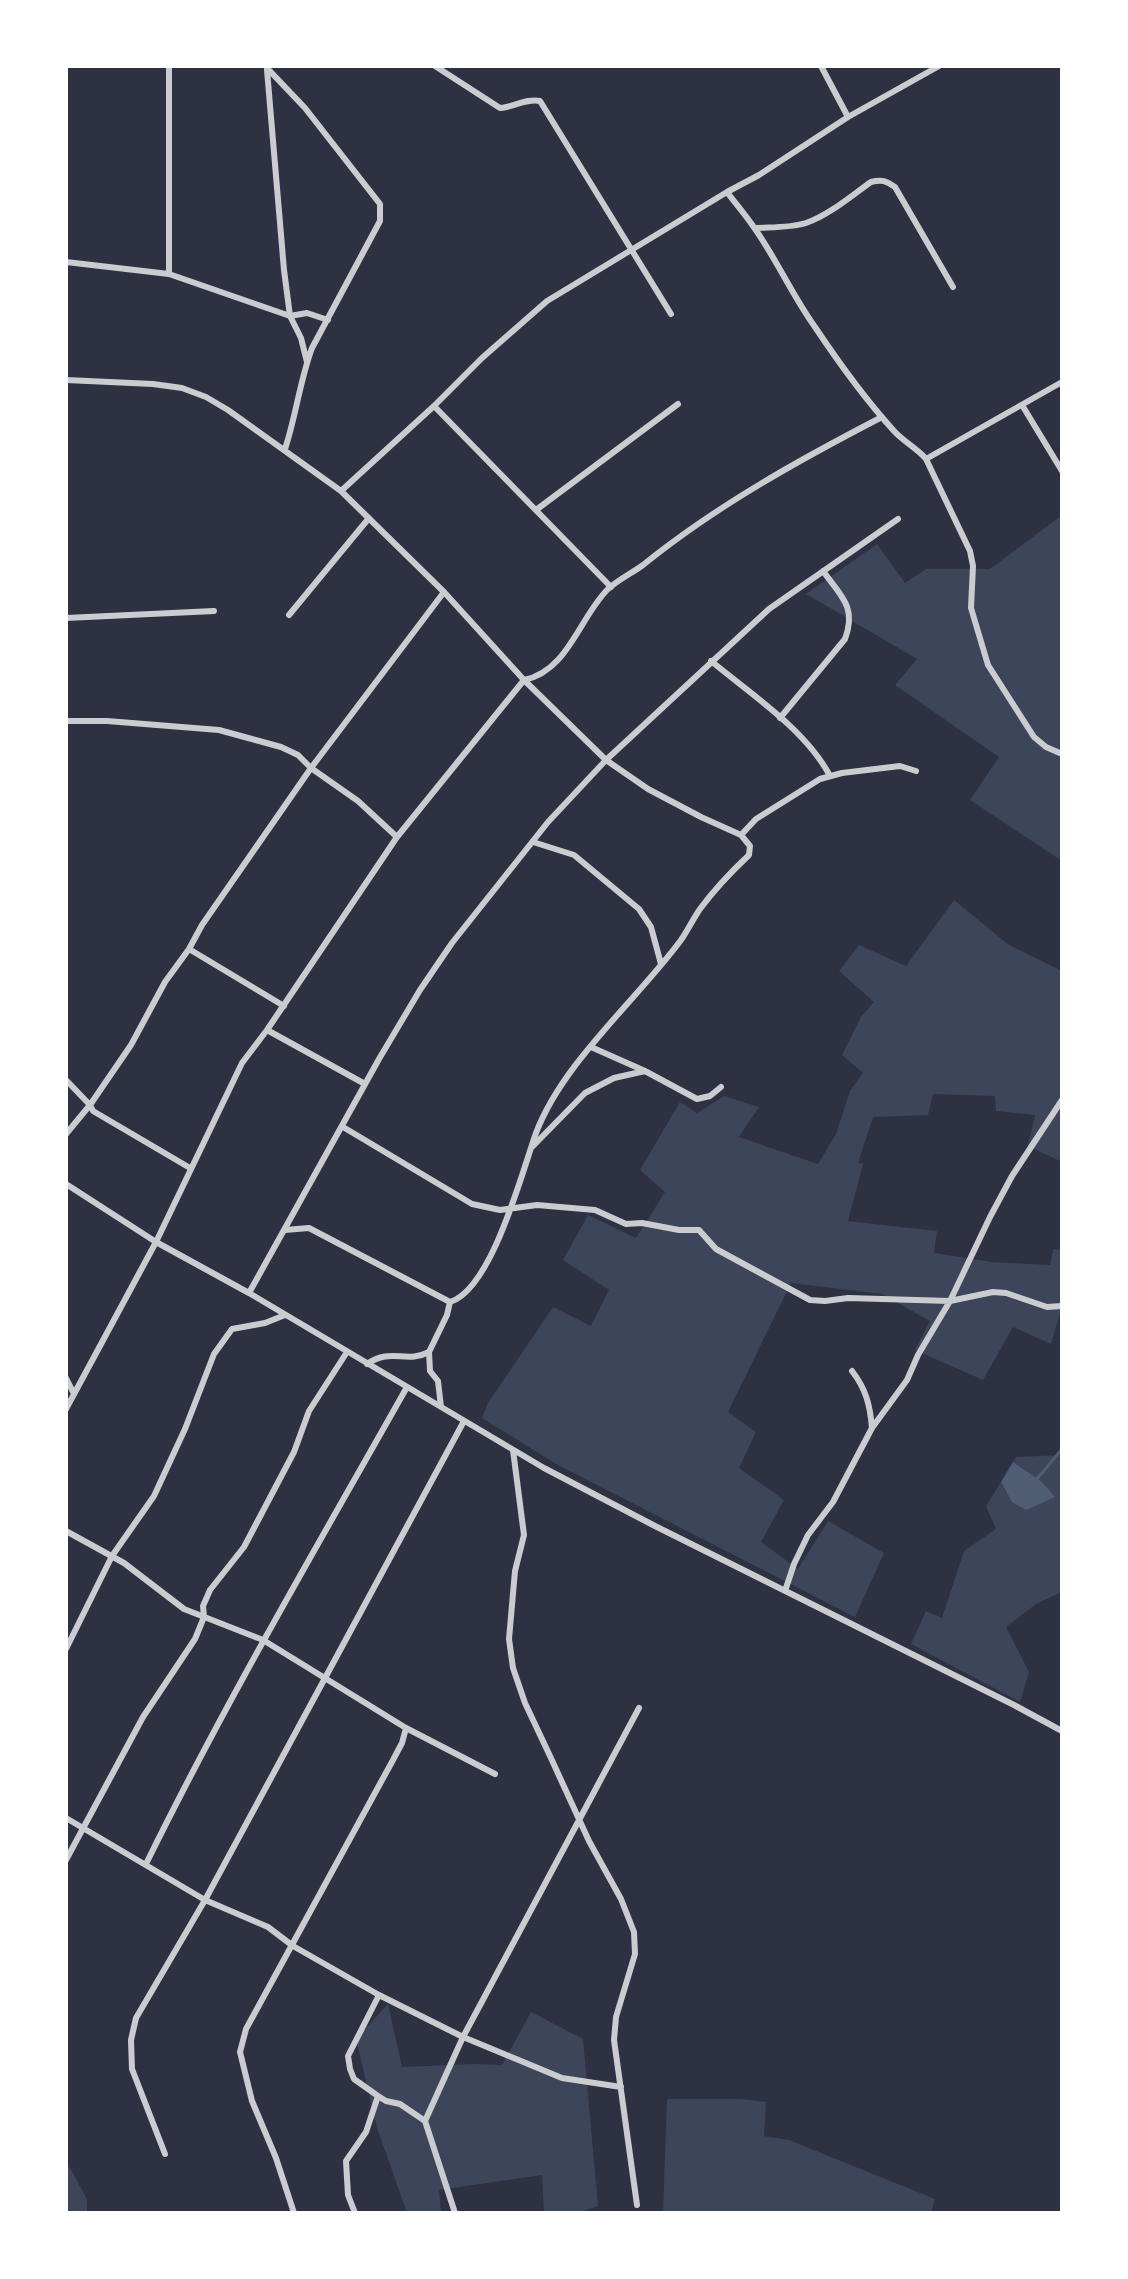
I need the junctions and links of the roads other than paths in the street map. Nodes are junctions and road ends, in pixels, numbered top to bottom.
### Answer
1 (169, 66) edge
2 (435, 66) edge
3 (821, 66) edge
4 (939, 66) edge
5 (267, 67) edge
6 (848, 117) junction
7 (727, 192) junction
8 (755, 228) junction
9 (631, 251) junction
10 (66, 262) edge
11 (169, 274) junction
12 (953, 287) dead end
13 (671, 314) dead end
14 (290, 316) junction
15 (328, 320) junction
16 (307, 362) junction
17 (66, 380) edge
18 (1062, 382) edge
19 (678, 404) dead end
20 (1022, 405) junction
21 (434, 406) junction
22 (882, 417) junction
23 (285, 449) junction
24 (926, 459) junction
25 (1062, 471) edge
26 (341, 491) junction
27 (536, 510) junction
28 (369, 518) junction
29 (898, 519) dead end
30 (823, 571) junction
31 (611, 587) junction
32 (444, 592) junction
33 (214, 611) dead end
34 (289, 615) dead end
35 (66, 618) edge
36 (711, 661) junction
37 (524, 680) junction
38 (780, 718) junction
39 (66, 721) edge
40 (1062, 754) edge
41 (606, 760) junction
42 (311, 768) junction
43 (916, 771) dead end
44 (830, 776) junction
45 (741, 835) junction
46 (397, 837) junction
47 (533, 842) junction
48 (189, 949) junction
49 (661, 964) junction
50 (284, 1006) junction
51 (267, 1030) junction
52 (591, 1047) junction
53 (645, 1071) junction
54 (66, 1080) edge
55 (365, 1084) junction
56 (721, 1087) dead end
57 (1062, 1100) edge
58 (90, 1105) junction
59 (343, 1127) junction
60 (66, 1134) edge
61 (532, 1147) junction
62 (190, 1168) junction
63 (66, 1184) edge
64 (513, 1208) junction
65 (285, 1230) junction
66 (156, 1242) junction
67 (249, 1293) junction
68 (950, 1301) junction
69 (450, 1302) junction
70 (1062, 1306) edge
71 (285, 1315) junction
72 (347, 1352) junction
73 (429, 1352) junction
74 (367, 1364) junction
75 (852, 1371) dead end
76 (66, 1378) edge
77 (407, 1387) junction
78 (74, 1394) junction
79 (441, 1407) junction
80 (66, 1409) edge
81 (464, 1421) junction
82 (872, 1428) junction
83 (513, 1450) junction
84 (66, 1531) edge
85 (112, 1556) junction
86 (785, 1591) junction
87 (204, 1617) junction
88 (263, 1640) junction
89 (66, 1649) edge
90 (325, 1680) junction
91 (639, 1708) dead end
92 (406, 1728) junction
93 (1062, 1731) edge
94 (495, 1774) dead end
95 (66, 1818) edge
96 (579, 1818) junction
97 (83, 1827) junction
98 (66, 1860) edge
99 (146, 1864) junction
100 (205, 1900) junction
101 (293, 1946) junction
102 (379, 1995) junction
103 (463, 2037) junction
104 (621, 2087) junction
105 (378, 2096) junction
106 (425, 2121) junction
107 (165, 2154) dead end
108 (637, 2205) dead end
109 (294, 2213) edge
110 (355, 2213) edge
111 (455, 2213) edge

1 - 11 street
2 - 9 street
3 - 6 street
4 - 6 street
5 - 14 street
5 - 15 street
6 - 7 street
7 - 8 street
7 - 9 street
8 - 12 street
8 - 22 street
9 - 13 street
9 - 21 street
10 - 11 street
11 - 14 street
14 - 15 street
14 - 16 street
15 - 16 street
16 - 23 street
17 - 23 street
18 - 20 street
19 - 27 street
20 - 24 street
20 - 25 street
21 - 26 street
21 - 27 street
22 - 24 street
22 - 31 street
23 - 26 street
24 - 40 street
26 - 28 street
27 - 31 street
28 - 32 street
28 - 34 street
29 - 30 street
30 - 36 street
30 - 38 street
31 - 37 street
32 - 37 street
32 - 42 street
33 - 35 street
36 - 38 street
36 - 41 street
37 - 41 street
37 - 46 street
38 - 44 street
39 - 42 street
41 - 45 street
41 - 47 street
42 - 46 street
42 - 48 street
43 - 44 street
44 - 45 street
45 - 49 street
46 - 50 street
47 - 49 street
47 - 55 street
48 - 50 street
48 - 58 street
49 - 52 street
50 - 51 street
51 - 55 street
51 - 62 street
52 - 53 street
52 - 61 street
53 - 56 street
53 - 61 street
54 - 58 street
55 - 59 street
57 - 68 street
58 - 60 street
58 - 62 street
59 - 64 street
59 - 65 street
61 - 64 street
62 - 66 street
63 - 66 street
64 - 68 street
64 - 69 street
65 - 67 street
65 - 69 street
66 - 67 street
66 - 78 street
67 - 71 street
68 - 70 street
68 - 82 street
69 - 73 street
71 - 72 street
71 - 85 street
72 - 74 street
72 - 87 street
73 - 74 street
73 - 79 street
74 - 77 street
75 - 82 street
76 - 78 street
77 - 79 street
77 - 88 street
78 - 80 street
79 - 81 street
81 - 83 street
81 - 90 street
82 - 86 street
83 - 86 street
83 - 96 street
84 - 85 street
85 - 87 street
85 - 89 street
86 - 93 street
87 - 88 street
87 - 97 street
88 - 90 street
88 - 99 street
90 - 92 street
90 - 100 street
91 - 96 street
92 - 94 street
92 - 101 street
95 - 97 street
96 - 103 street
96 - 104 street
97 - 98 street
97 - 99 street
99 - 100 street
100 - 101 street
100 - 107 street
101 - 102 street
101 - 109 street
102 - 103 street
102 - 105 street
103 - 104 street
103 - 106 street
104 - 108 street
105 - 106 street
105 - 110 street
106 - 111 street

